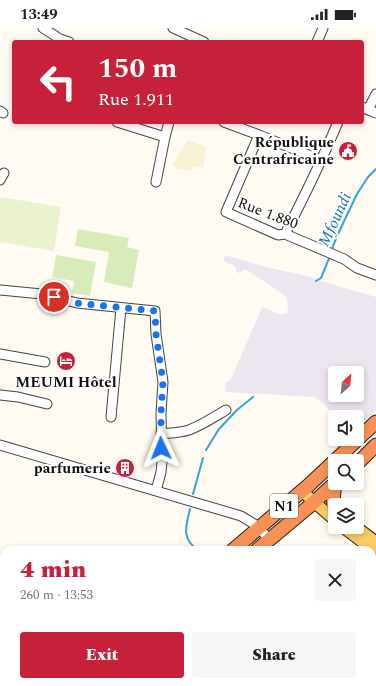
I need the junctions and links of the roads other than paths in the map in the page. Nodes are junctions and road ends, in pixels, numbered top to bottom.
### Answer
1 (43, 28) edge
2 (173, 28) edge
3 (323, 28) edge
4 (63, 40) edge
5 (200, 40) edge
6 (318, 40) edge
7 (376, 94) edge
8 (369, 110) edge
9 (123, 124) edge
10 (168, 124) edge
11 (229, 124) edge
12 (337, 124) edge
13 (259, 135) junction
14 (165, 137) junction
15 (321, 160) junction
16 (156, 182) dead end
17 (285, 234) junction
18 (376, 275) edge
19 (0, 290) edge
20 (121, 308) junction
21 (0, 354) edge
22 (45, 362) dead end
23 (0, 395) edge
24 (47, 404) dead end
25 (226, 410) dead end
26 (111, 417) dead end
27 (376, 422) edge
28 (160, 434) junction
29 (0, 445) edge
30 (376, 445) edge
31 (364, 457) edge
32 (306, 488) junction
33 (328, 489) edge
34 (156, 491) junction
35 (315, 501) junction
36 (328, 509) edge
37 (259, 527) junction
38 (364, 533) edge
39 (352, 534) edge
40 (269, 540) junction
41 (376, 542) edge
42 (238, 546) edge
43 (262, 546) edge
44 (368, 546) edge

1 - 4 street
2 - 5 street
3 - 6 street
7 - 8 street
9 - 14 street
10 - 14 street
11 - 13 street
12 - 15 street
13 - 15 street
13 - 17 street, Rue 1.880
14 - 16 street
15 - 17 street
17 - 18 street, Rue 1.880
19 - 20 street
20 - 26 street
20 - 28 street
21 - 22 street
23 - 24 street
25 - 28 street
27 - 32 highway, N1
28 - 34 street
29 - 34 street
30 - 31 highway
32 - 35 main road
32 - 37 highway, N1
33 - 35 highway, N1
34 - 37 street
35 - 36 main road
35 - 40 highway, N1
37 - 40 street
37 - 42 highway, N1
38 - 41 main road
39 - 44 main road
40 - 43 highway, N1

